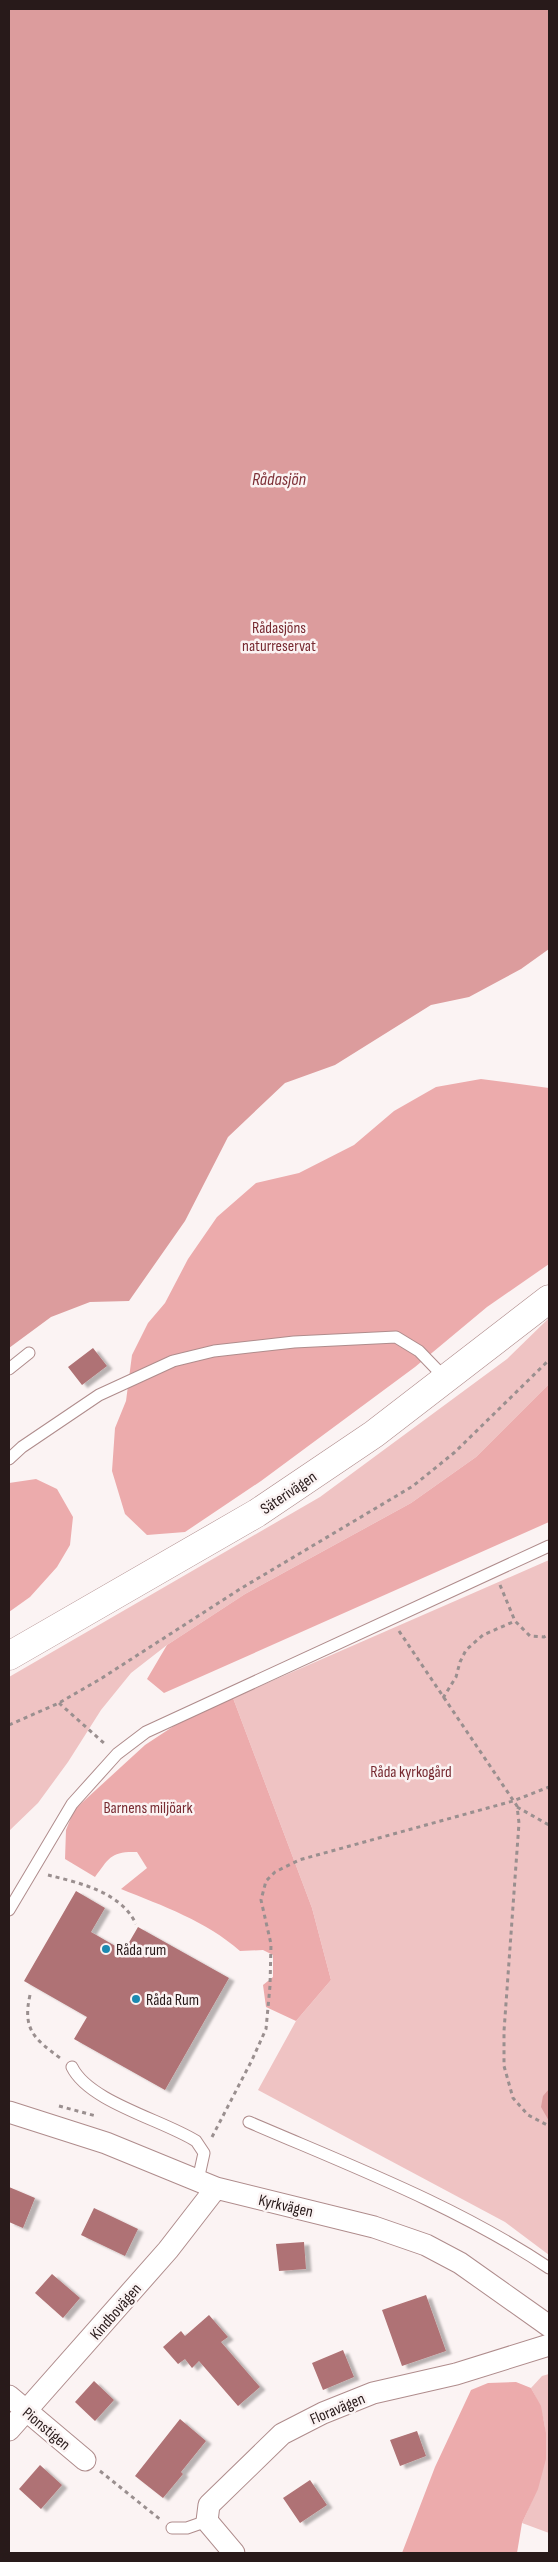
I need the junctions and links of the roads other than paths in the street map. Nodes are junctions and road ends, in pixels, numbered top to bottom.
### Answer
1 (549, 1299) edge
2 (29, 1353) dead end
3 (9, 1369) edge
4 (446, 1379) junction
5 (9, 1459) edge
6 (549, 1546) edge
7 (9, 1656) edge
8 (9, 1910) edge
9 (72, 2067) road end
10 (9, 2112) edge
11 (249, 2122) dead end
12 (207, 2184) junction
13 (549, 2268) edge
14 (549, 2326) edge
15 (549, 2345) edge
16 (9, 2396) edge
17 (25, 2410) junction
18 (9, 2430) edge
19 (85, 2460) road end
20 (207, 2522) junction
21 (172, 2528) road end
22 (234, 2553) edge

1 - 4 street, Säterivägen
2 - 3 lane
4 - 5 lane
4 - 7 street, Säterivägen
6 - 8 lane
9 - 12 lane
10 - 12 street, Kyrkvägen
11 - 13 lane
12 - 14 street, Kyrkvägen
12 - 17 street, Kindbovägen
15 - 20 street, Floravägen
16 - 17 street, Pionstigen
17 - 18 street, Kindbovägen
17 - 19 street, Pionstigen
20 - 21 lane
20 - 22 street

